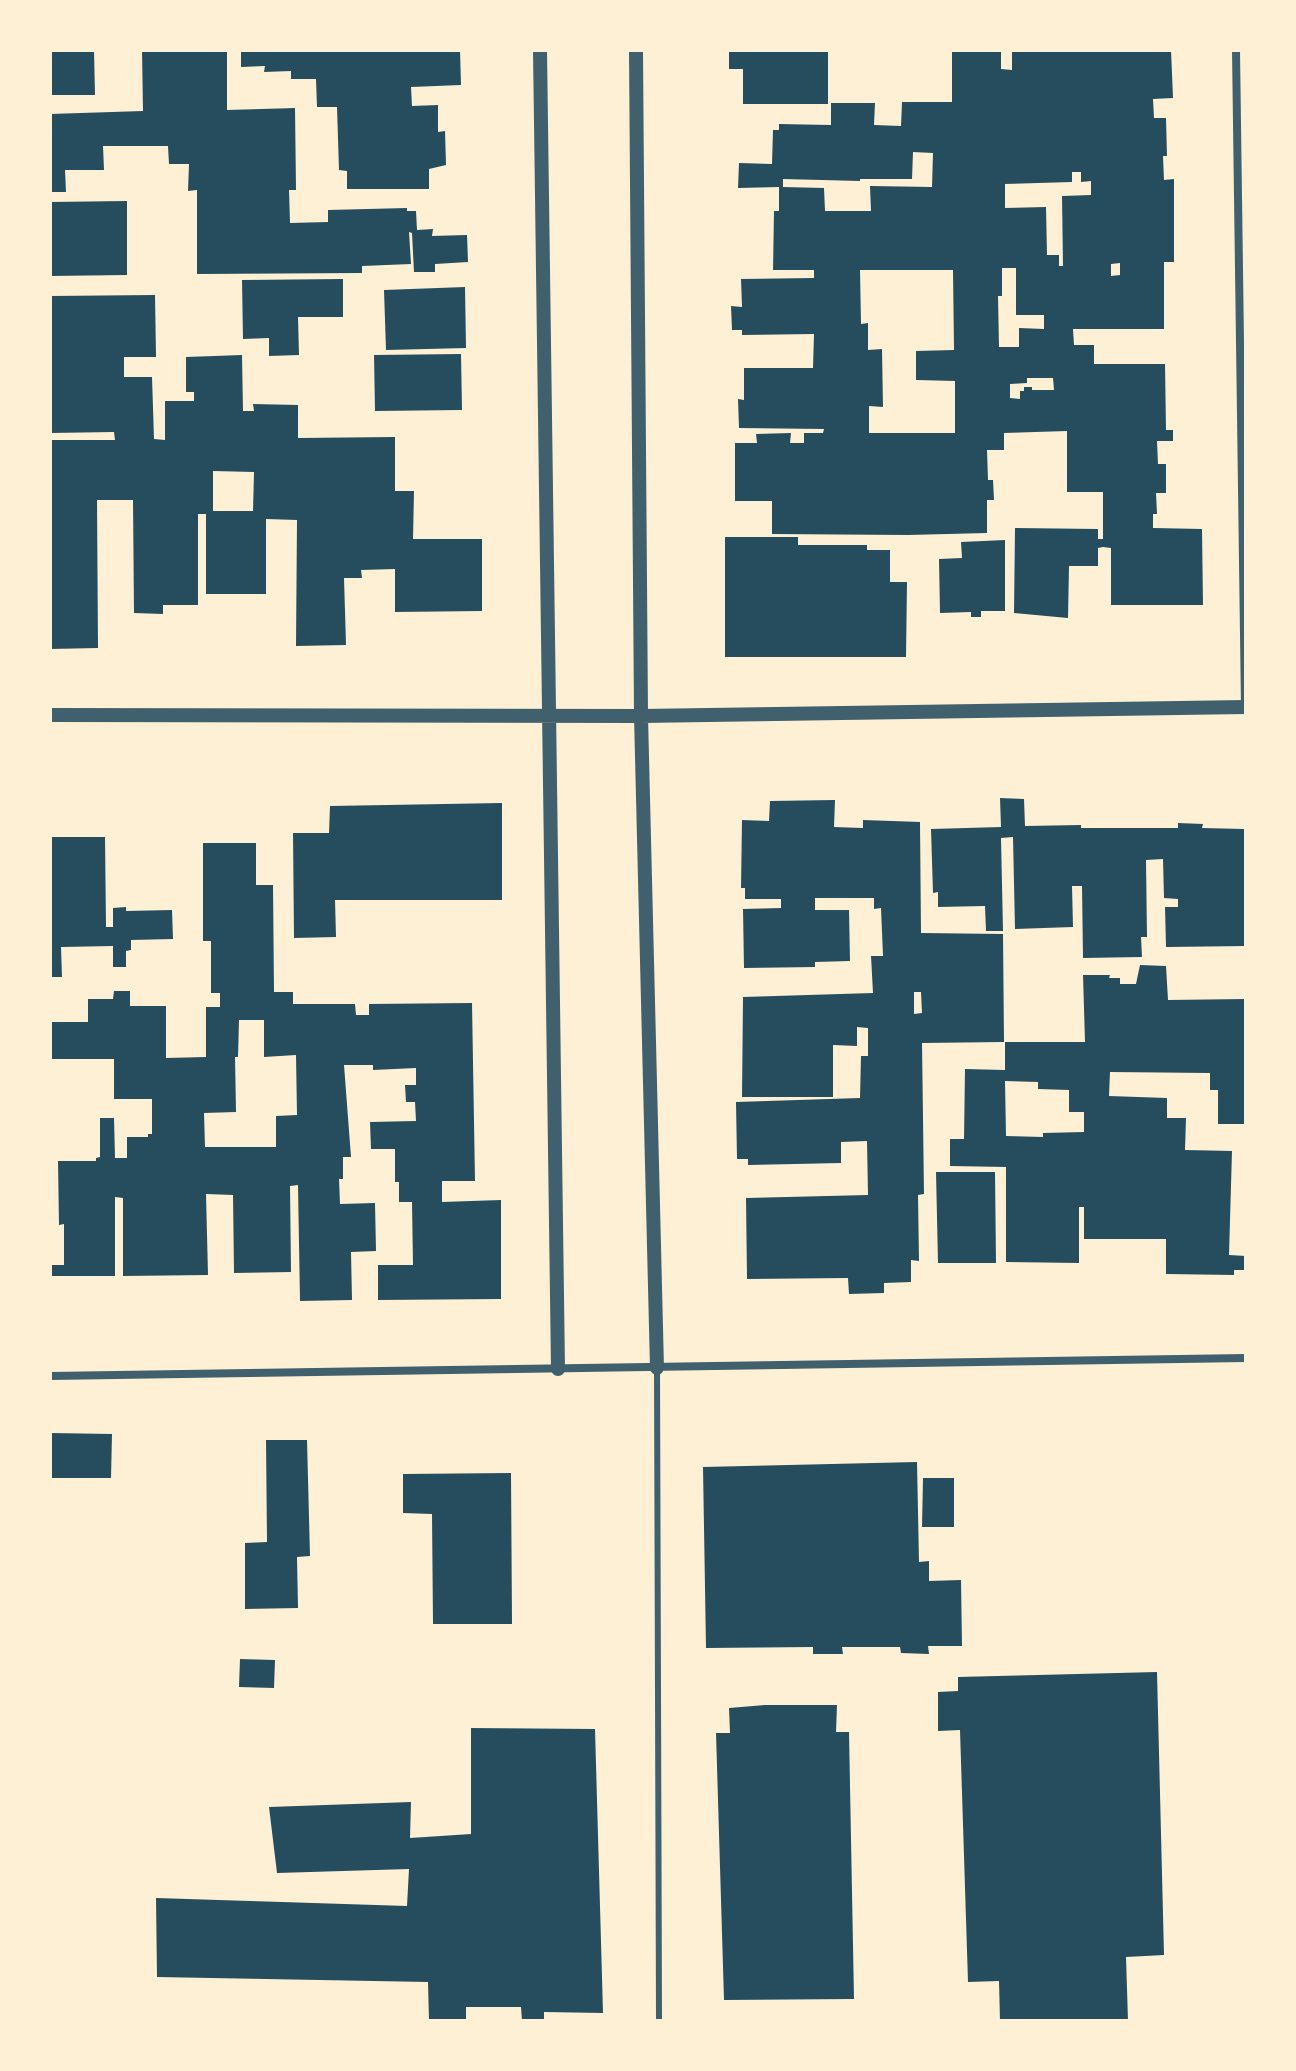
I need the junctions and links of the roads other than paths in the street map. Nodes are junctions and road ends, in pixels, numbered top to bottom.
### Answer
1 (540, 50) edge
2 (636, 50) edge
3 (1236, 50) edge
4 (1246, 707) edge
5 (50, 715) edge
6 (549, 715) junction
7 (641, 716) junction
8 (1246, 1358) edge
9 (657, 1368) junction
10 (558, 1369) junction
11 (50, 1376) edge
12 (659, 2019) edge

1 - 6 street
2 - 7 street
3 - 4 street
4 - 7 street
5 - 6 street
6 - 7 street
6 - 10 street
7 - 9 street
8 - 9 street
9 - 10 street
9 - 12 lane
10 - 11 street

